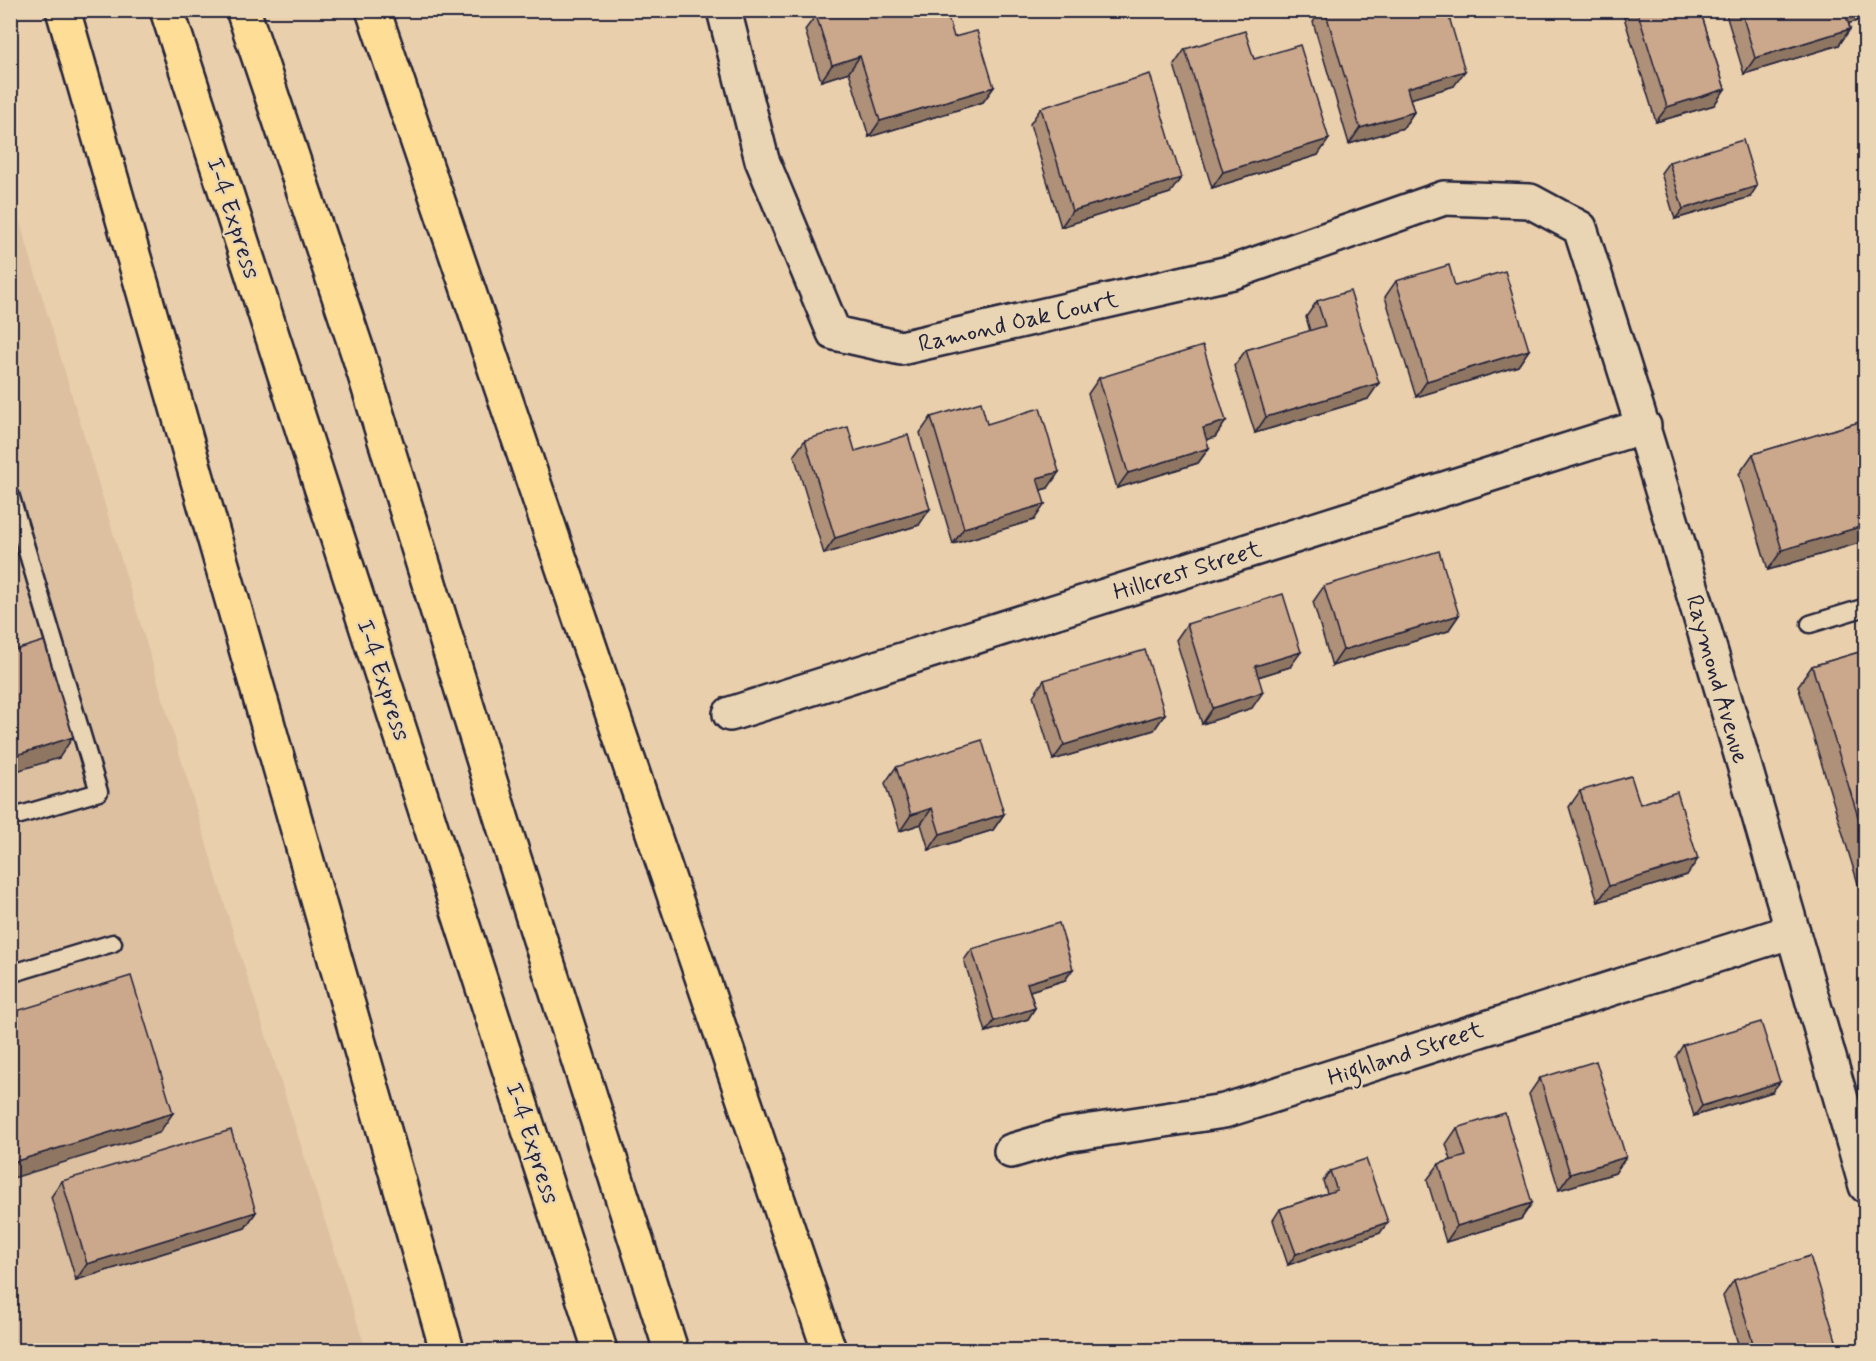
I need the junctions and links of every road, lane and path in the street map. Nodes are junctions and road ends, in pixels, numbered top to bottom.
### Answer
1 (63, 10) edge
2 (167, 10) edge
3 (243, 10) edge
4 (373, 10) edge
5 (724, 10) edge
6 (1530, 201) joint
7 (1644, 426) junction
8 (10, 494) edge
9 (1866, 607) edge
10 (1809, 624) dead end
11 (730, 714) dead end
12 (10, 818) edge
13 (1793, 930) junction
14 (113, 943) dead end
15 (10, 974) edge
16 (1011, 1151) dead end
17 (1866, 1186) edge
18 (447, 1350) edge
19 (600, 1350) edge
20 (671, 1350) edge
21 (829, 1350) edge

1 - 18 highway
2 - 19 highway, I-4 Express
3 - 20 highway
4 - 21 highway
5 - 6 street, Ramond Oak Court
6 - 7 street, Raymond Avenue
7 - 11 street, Hillcrest Street
7 - 13 street, Raymond Avenue
8 - 12 lane
9 - 10 lane
13 - 16 street, Highland Street
13 - 17 street, Raymond Avenue
14 - 15 lane

